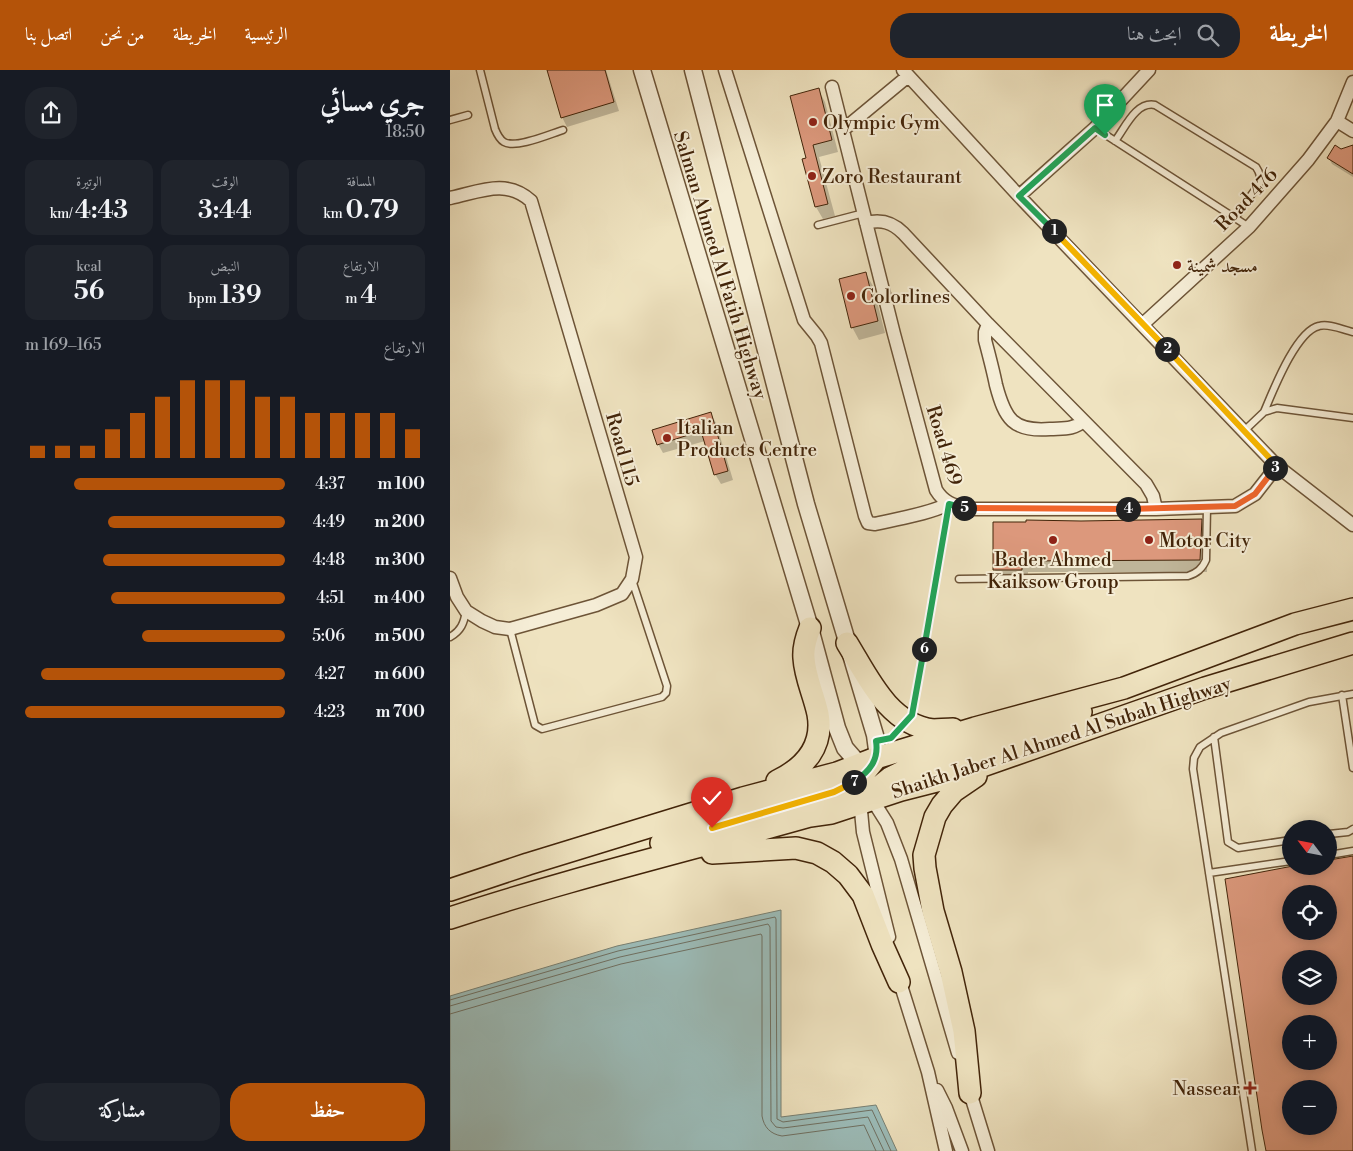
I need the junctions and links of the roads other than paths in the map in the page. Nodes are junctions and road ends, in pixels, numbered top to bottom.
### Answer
1 (480, 70) edge
2 (642, 70) edge
3 (693, 70) edge
4 (725, 70) edge
5 (1149, 70) edge
6 (905, 73) edge
7 (1353, 82) edge
8 (832, 87) dead end
9 (468, 115) dead end
10 (450, 120) edge
11 (1337, 121) junction
12 (1095, 128) junction
13 (563, 130) dead end
14 (844, 130) junction
15 (1353, 130) edge
16 (1115, 141) junction
17 (1019, 196) junction
18 (450, 198) edge
19 (865, 218) junction
20 (1234, 218) junction
21 (818, 225) dead end
22 (1248, 227) junction
23 (988, 324) junction
24 (1143, 324) junction
25 (1353, 332) edge
26 (1264, 412) junction
27 (1353, 418) edge
28 (1083, 421) junction
29 (1244, 431) junction
30 (1277, 466) junction
31 (949, 504) junction
32 (1207, 507) junction
33 (1156, 509) junction
34 (1353, 525) edge
35 (450, 578) edge
36 (959, 578) dead end
37 (632, 579) junction
38 (1353, 609) edge
39 (466, 611) junction
40 (810, 628) junction
41 (510, 629) junction
42 (450, 637) edge
43 (847, 643) junction
44 (1353, 643) edge
45 (1124, 688) junction
46 (1353, 694) edge
47 (1342, 695) junction
48 (975, 728) junction
49 (1214, 737) junction
50 (998, 760) junction
51 (1353, 768) edge
52 (868, 782) junction
53 (742, 798) junction
54 (1353, 829) edge
55 (1338, 833) edge
56 (1282, 841) edge
57 (1353, 851) edge
58 (1338, 854) edge
59 (669, 856) junction
60 (1282, 862) edge
61 (615, 868) junction
62 (1209, 873) junction
63 (450, 890) edge
64 (450, 918) edge
65 (899, 982) junction
66 (928, 1072) junction
67 (970, 1093) junction
68 (946, 1151) edge
69 (962, 1151) edge
70 (988, 1151) edge
71 (1252, 1151) edge

1 - 13 lane
2 - 40 street, Salman Ahmed Al Fatih Highway
3 - 43 street, Salman Ahmed Al Fatih Highway
4 - 31 street
5 - 12 street
6 - 14 street
6 - 17 street
7 - 11 street, Road 476
8 - 14 street, Road 469
9 - 10 lane
11 - 15 street
11 - 22 street, Road 476
12 - 16 lane
12 - 17 street
14 - 19 street, Road 469
16 - 20 lane
16 - 20 lane
17 - 24 street
18 - 37 street, Road 115
19 - 21 lane
19 - 23 street
19 - 31 street, Road 469
20 - 22 lane
22 - 24 street, Road 476
23 - 28 street
23 - 28 street
24 - 29 street
25 - 26 lane
26 - 27 lane
26 - 29 lane
28 - 33 street
29 - 30 street
30 - 32 street, Road 469
30 - 34 street
31 - 33 street, Road 469
32 - 33 street, Road 469
32 - 36 lane
35 - 39 street
37 - 41 street
37 - 41 lane
38 - 45 main road, Shaikh Jaber Al Ahmed Al Subah Highway
39 - 41 street
39 - 42 lane
40 - 52 street, Salman Ahmed Al Fatih Highway
40 - 53 main road
43 - 48 main road
43 - 52 street, Salman Ahmed Al Fatih Highway
44 - 50 main road, Shaikh Jaber Al Ahmed Al Subah Highway
45 - 48 main road, Shaikh Jaber Al Ahmed Al Subah Highway
45 - 52 main road
46 - 47 lane
47 - 49 lane
47 - 51 lane
48 - 52 main road, Shaikh Jaber Al Ahmed Al Subah Highway
49 - 56 lane
49 - 62 lane
50 - 52 main road, Shaikh Jaber Al Ahmed Al Subah Highway
50 - 67 main road
52 - 53 main road, Shaikh Jaber Al Ahmed Al Subah Highway
52 - 59 main road, Shaikh Jaber Al Ahmed Al Subah Highway
52 - 61 main road
52 - 65 street
52 - 67 street
53 - 63 main road, Shaikh Jaber Al Ahmed Al Subah Highway
54 - 55 lane
57 - 58 lane
59 - 61 main road, Shaikh Jaber Al Ahmed Al Subah Highway
59 - 65 main road
60 - 62 lane
61 - 64 main road, Shaikh Jaber Al Ahmed Al Subah Highway
62 - 71 lane
65 - 66 street
66 - 68 street
66 - 69 street
67 - 70 street

